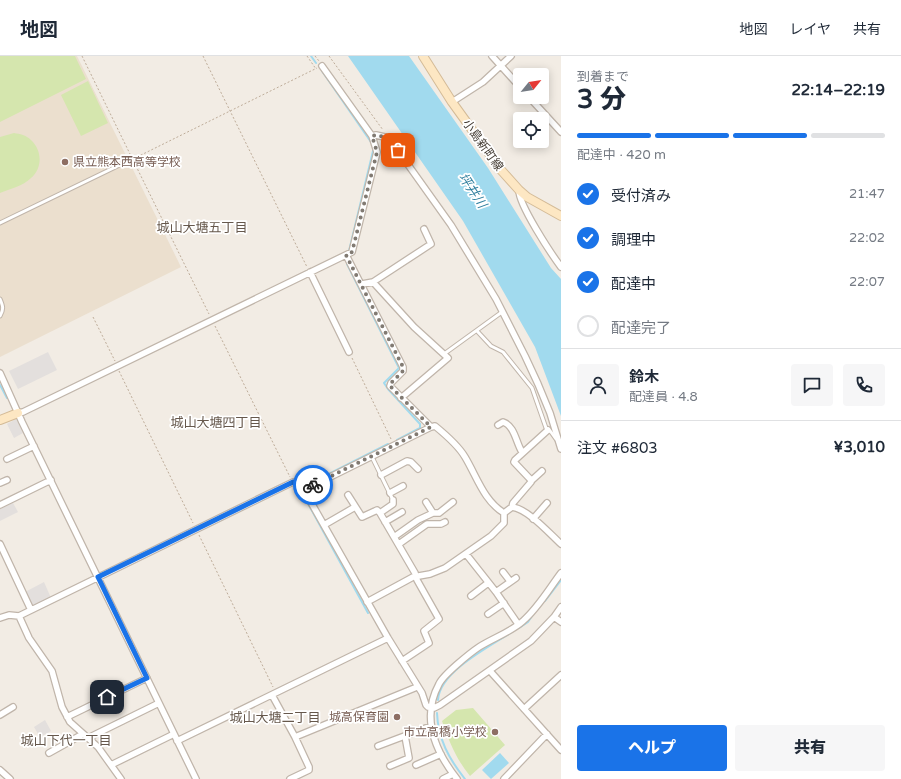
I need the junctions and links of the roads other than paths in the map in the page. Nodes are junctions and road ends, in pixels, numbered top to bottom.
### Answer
1 (423, 56) edge
2 (492, 56) edge
3 (511, 56) edge
4 (501, 66) junction
5 (319, 67) road end
6 (513, 79) edge
7 (452, 102) junction
8 (535, 104) edge
9 (561, 132) edge
10 (372, 136) junction
11 (132, 159) road end
12 (519, 190) junction
13 (561, 216) edge
14 (0, 223) edge
15 (424, 229) dead end
16 (346, 255) junction
17 (561, 267) edge
18 (310, 272) junction
19 (373, 282) junction
20 (362, 284) junction
21 (0, 299) edge
22 (502, 312) junction
23 (0, 316) edge
24 (477, 331) junction
25 (349, 352) road end
26 (444, 354) junction
27 (0, 373) edge
28 (402, 398) junction
29 (18, 413) junction
30 (0, 420) edge
31 (498, 425) dead end
32 (431, 427) junction
33 (548, 430) junction
34 (34, 446) junction
35 (560, 446) edge
36 (522, 452) junction
37 (372, 457) junction
38 (7, 459) dead end
39 (418, 469) dead end
40 (542, 471) dead end
41 (381, 475) junction
42 (6, 480) dead end
43 (50, 480) junction
44 (531, 481) junction
45 (0, 483) edge
46 (402, 486) dead end
47 (304, 490) junction
48 (390, 493) junction
49 (348, 495) dead end
50 (393, 500) joint
51 (426, 502) dead end
52 (453, 502) dead end
53 (547, 503) dead end
54 (0, 505) edge
55 (512, 507) junction
56 (355, 508) junction
57 (402, 512) dead end
58 (433, 513) junction
59 (504, 513) junction
60 (380, 514) junction
61 (533, 519) junction
62 (385, 522) junction
63 (445, 522) dead end
64 (324, 525) junction
65 (394, 537) junction
66 (0, 544) edge
67 (398, 544) junction
68 (561, 544) edge
69 (466, 554) junction
70 (503, 572) dead end
71 (561, 573) edge
72 (417, 576) junction
73 (98, 577) junction
74 (516, 578) dead end
75 (510, 581) junction
76 (488, 583) junction
77 (496, 592) junction
78 (472, 596) dead end
79 (367, 602) junction
80 (504, 603) junction
81 (561, 607) edge
82 (31, 610) junction
83 (488, 614) dead end
84 (19, 616) junction
85 (554, 616) junction
86 (0, 618) edge
87 (561, 622) edge
88 (518, 624) junction
89 (388, 638) junction
90 (402, 661) junction
91 (490, 671) junction
92 (561, 675) edge
93 (147, 678) junction
94 (417, 687) junction
95 (274, 694) junction
96 (159, 703) junction
97 (13, 707) dead end
98 (431, 708) junction
99 (524, 709) junction
100 (0, 715) edge
101 (67, 717) junction
102 (431, 726) junction
103 (174, 734) junction
104 (546, 734) junction
105 (86, 736) junction
106 (405, 736) junction
107 (295, 737) junction
108 (177, 741) junction
109 (378, 746) dead end
110 (561, 750) edge
111 (48, 753) dead end
112 (441, 754) junction
113 (111, 765) junction
114 (416, 765) dead end
115 (390, 766) dead end
116 (0, 770) edge
117 (453, 774) junction
118 (8, 779) edge
119 (121, 779) edge
120 (196, 779) edge
121 (290, 779) edge
122 (443, 779) edge
123 (457, 779) edge
124 (504, 779) edge

1 - 7 main road, 小島新町線
2 - 4 street
3 - 4 street
4 - 6 street
4 - 7 street
5 - 10 street
7 - 12 main road, 小島新町線
8 - 9 street
10 - 16 street
10 - 22 street
11 - 14 lane
12 - 13 main road, 小島新町線
12 - 17 street
15 - 19 street
16 - 18 street
16 - 20 street
18 - 25 street
18 - 29 street
19 - 20 street
19 - 26 street
20 - 28 street
21 - 23 lane
22 - 24 lane
22 - 35 street
24 - 26 lane
24 - 33 lane
26 - 28 street
27 - 29 street
28 - 32 street
29 - 30 main road
29 - 34 street
31 - 36 street
32 - 37 street
32 - 59 street
33 - 35 lane
33 - 36 street
34 - 38 street
34 - 43 street
36 - 44 street
37 - 41 lane
37 - 47 street
39 - 41 street
40 - 44 street
41 - 48 lane
42 - 45 street
43 - 54 street
43 - 73 street
44 - 55 street
46 - 48 street
47 - 64 street
47 - 73 street
48 - 50 lane
49 - 56 street
50 - 60 street
51 - 58 street
52 - 58 street
53 - 61 street
55 - 59 street
55 - 61 street
56 - 60 street
56 - 64 street
57 - 62 street
58 - 65 street
59 - 69 street
60 - 62 street
61 - 68 street
62 - 65 street
63 - 67 street
64 - 79 street
65 - 67 street
66 - 82 street
67 - 72 street
69 - 72 street
69 - 76 street
70 - 75 street
71 - 88 street
72 - 79 street
72 - 90 street
73 - 82 street
73 - 93 street
74 - 75 street
75 - 77 street
76 - 77 street
76 - 78 street
77 - 80 street
79 - 89 street
80 - 83 street
80 - 88 street
81 - 85 street
82 - 84 street
84 - 86 street
84 - 101 street
85 - 87 street
85 - 91 street
88 - 98 street
89 - 90 street
89 - 95 street
90 - 94 street
91 - 98 street
91 - 99 street
92 - 99 street
93 - 96 street
93 - 101 street
94 - 98 street
94 - 107 street
95 - 107 street
95 - 108 street
96 - 103 street
96 - 105 street
97 - 100 street
98 - 102 street
99 - 104 street
101 - 105 street
102 - 106 street
102 - 112 street
103 - 108 street
103 - 113 street
104 - 110 street
104 - 124 street
105 - 111 street
105 - 113 street
106 - 109 street
106 - 115 street
107 - 121 street
108 - 120 street
112 - 114 street
112 - 117 street
113 - 119 street
116 - 118 street
117 - 122 street
117 - 123 street

